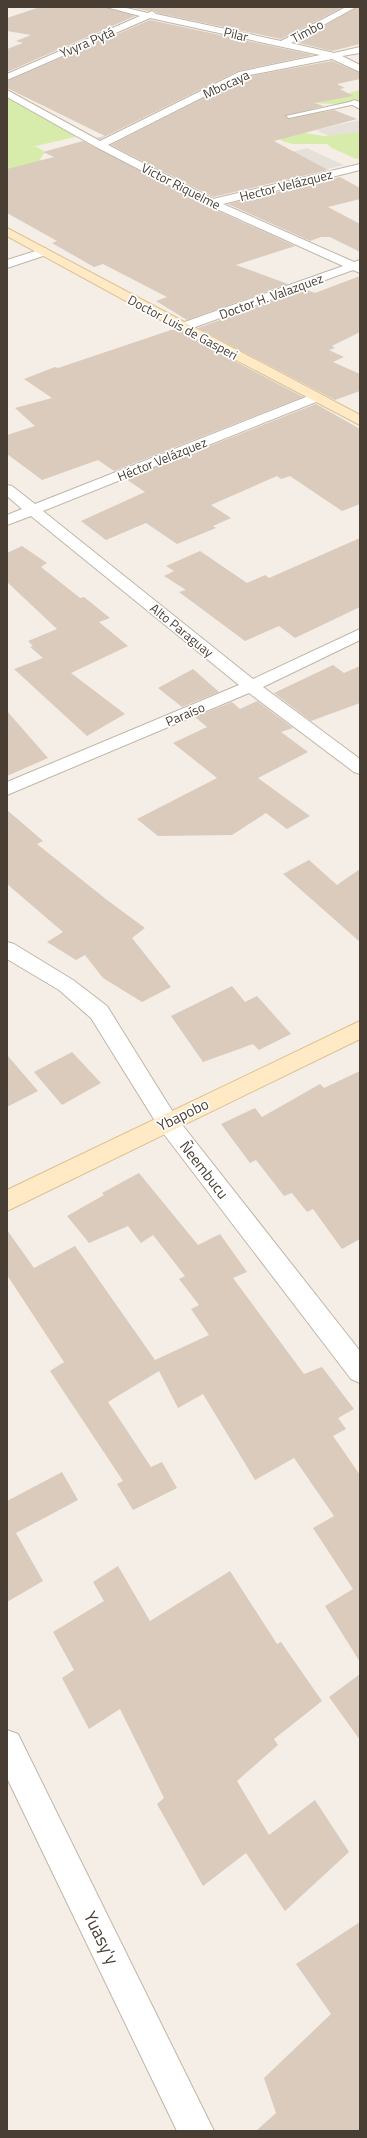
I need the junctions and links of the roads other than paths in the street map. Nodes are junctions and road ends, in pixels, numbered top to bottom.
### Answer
1 (110, 7) edge
2 (352, 7) edge
3 (162, 10) dead end
4 (149, 16) junction
5 (283, 44) junction
6 (360, 50) edge
7 (332, 55) junction
8 (360, 69) edge
9 (7, 77) edge
10 (7, 93) edge
11 (358, 103) edge
12 (289, 116) dead end
13 (100, 145) junction
14 (360, 167) edge
15 (212, 203) junction
16 (7, 231) edge
17 (45, 252) junction
18 (7, 264) edge
19 (358, 267) edge
20 (183, 328) junction
21 (316, 397) junction
22 (360, 421) edge
23 (7, 489) edge
24 (34, 510) junction
25 (7, 520) edge
26 (360, 634) edge
27 (252, 686) junction
28 (360, 768) edge
29 (7, 789) edge
30 (7, 949) edge
31 (360, 1029) edge
32 (168, 1123) junction
33 (7, 1201) edge
34 (360, 1370) edge
35 (7, 1744) edge
36 (196, 2131) edge

1 - 4 street, Pilar
2 - 5 street, Timbo
3 - 4 street, Yvyra Pytá
4 - 5 street, Pilar
4 - 9 street, Yvyra Pytá
5 - 7 street, Pilar
6 - 7 street, Mbocaya
7 - 8 street, Pilar
7 - 13 street, Mbocaya
10 - 13 street, Victor Riquelme
11 - 12 lane
13 - 15 street, Victor Riquelme
14 - 15 street, Hector Velázquez
15 - 19 street, Victor Riquelme
16 - 17 street, Doctor Luis de Gasperi
17 - 18 street
17 - 20 street, Doctor Luis de Gasperi
19 - 20 street, Doctor H. Valazquez
20 - 21 street, Doctor Luis de Gasperi
21 - 22 street, Doctor Luis de Gasperi
21 - 24 street, Héctor Velázquez
23 - 24 street, Alto Paraguay
24 - 25 street, Héctor Velázquez
24 - 27 street, Alto Paraguay
26 - 27 street, Paraíso
27 - 28 street, Alto Paraguay
27 - 29 street, Paraíso
30 - 32 street, Ñeembucu
31 - 32 street, Ybapobo
32 - 33 street, Ybapobo
32 - 34 street, Ñeembucu
35 - 36 street, Yuasy'y

